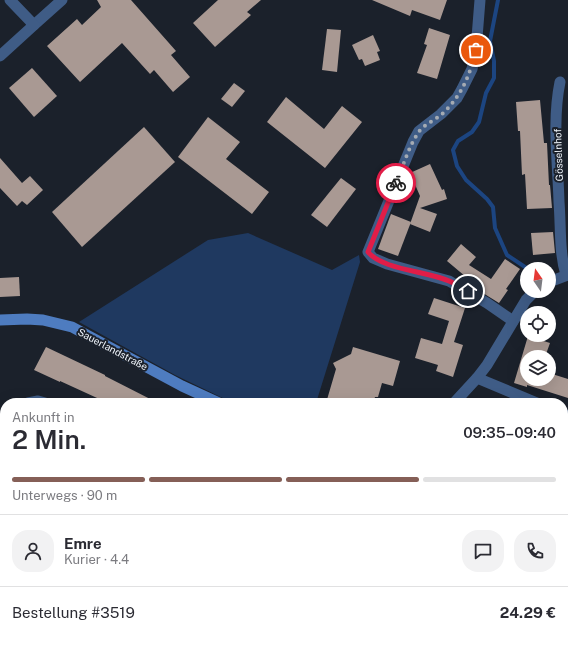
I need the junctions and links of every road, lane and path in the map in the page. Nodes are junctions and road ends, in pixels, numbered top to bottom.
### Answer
1 (10, 0) edge
2 (62, 0) edge
3 (480, 0) edge
4 (34, 25) junction
5 (0, 56) edge
6 (560, 82) dead end
7 (567, 275) edge
8 (556, 279) edge
9 (528, 298) edge
10 (0, 320) edge
11 (513, 321) junction
12 (477, 378) junction
13 (208, 398) edge
14 (459, 398) edge
15 (525, 398) edge

1 - 4 street
2 - 4 street
3 - 11 street
4 - 5 street
6 - 7 street, Gösselnhof
7 - 8 street
9 - 11 street
10 - 13 main road, Sauerlandstraße
11 - 12 street
12 - 14 street
12 - 15 street

